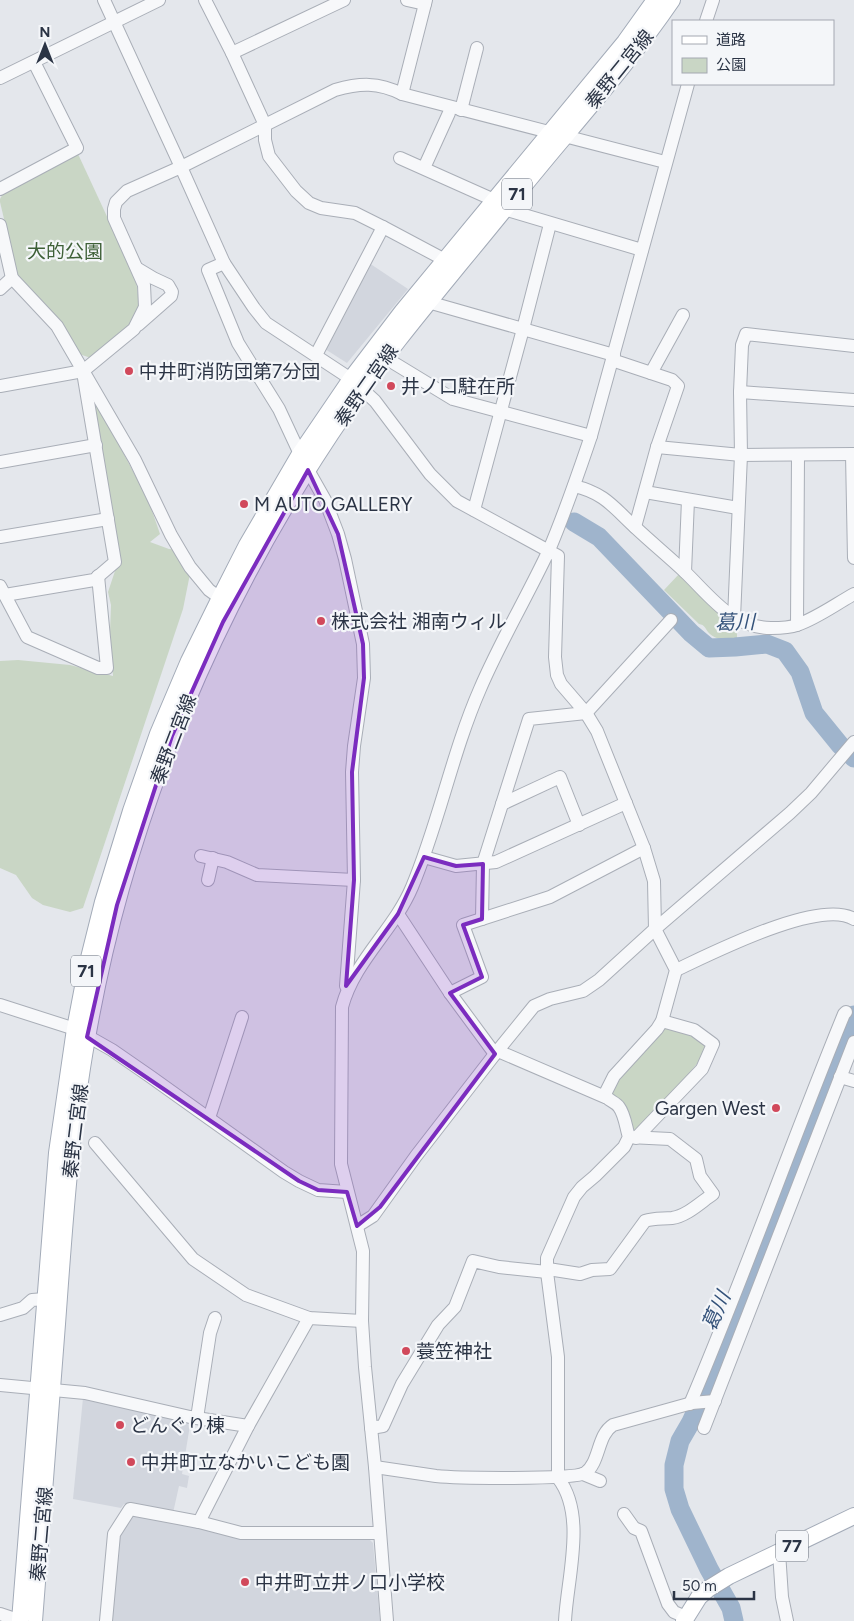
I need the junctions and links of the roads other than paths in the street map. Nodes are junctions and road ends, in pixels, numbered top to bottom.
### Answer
1 (104, 0) edge
2 (159, 0) edge
3 (205, 0) edge
4 (344, 0) edge
5 (407, 0) edge
6 (655, 0) edge
7 (672, 0) edge
8 (714, 0) edge
9 (425, 2) edge
10 (706, 20) edge
11 (114, 21) junction
12 (477, 48) dead end
13 (232, 53) junction
14 (34, 62) junction
15 (0, 78) edge
16 (688, 85) edge
17 (402, 94) junction
18 (455, 112) junction
19 (265, 125) junction
20 (557, 134) junction
21 (400, 158) dead end
22 (666, 162) junction
23 (181, 167) junction
24 (424, 168) junction
25 (0, 189) edge
26 (499, 205) junction
27 (550, 224) junction
28 (0, 225) edge
29 (383, 227) junction
30 (642, 250) junction
31 (445, 260) junction
32 (224, 263) junction
33 (138, 269) junction
34 (12, 278) junction
35 (0, 289) edge
36 (428, 302) junction
37 (683, 315) dead end
38 (134, 329) junction
39 (524, 329) junction
40 (854, 346) edge
41 (316, 355) junction
42 (384, 357) junction
43 (613, 358) junction
44 (83, 371) junction
45 (651, 373) junction
46 (357, 384) junction
47 (0, 386) edge
48 (740, 392) junction
49 (854, 400) edge
50 (501, 411) junction
51 (591, 436) junction
52 (96, 445) junction
53 (657, 447) junction
54 (300, 454) junction
55 (853, 454) edge
56 (741, 455) junction
57 (798, 455) junction
58 (0, 462) edge
59 (308, 470) junction
60 (574, 486) junction
61 (645, 492) junction
62 (688, 500) junction
63 (738, 508) junction
64 (474, 510) junction
65 (853, 516) edge
66 (108, 519) junction
67 (635, 527) junction
68 (0, 537) edge
69 (548, 550) junction
70 (854, 558) edge
71 (685, 572) junction
72 (98, 576) junction
73 (2, 590) edge
74 (854, 594) edge
75 (220, 598) junction
76 (734, 618) junction
77 (672, 620) dead end
78 (797, 625) junction
79 (586, 713) junction
80 (854, 742) edge
81 (626, 803) junction
82 (502, 804) junction
83 (578, 824) junction
84 (644, 848) junction
85 (424, 856) junction
86 (483, 864) junction
87 (208, 880) dead end
88 (354, 880) junction
89 (398, 914) junction
90 (482, 919) junction
91 (854, 919) edge
92 (655, 929) junction
93 (676, 970) junction
94 (345, 993) junction
95 (450, 993) junction
96 (0, 1005) edge
97 (846, 1012) dead end
98 (242, 1017) dead end
99 (662, 1021) junction
100 (81, 1033) junction
101 (854, 1042) edge
102 (496, 1052) junction
103 (840, 1076) junction
104 (854, 1081) edge
105 (605, 1096) junction
106 (209, 1118) junction
107 (633, 1138) junction
108 (95, 1143) dead end
109 (790, 1149) junction
110 (809, 1157) junction
111 (347, 1192) junction
112 (357, 1226) junction
113 (548, 1271) junction
114 (45, 1299) junction
115 (0, 1316) edge
116 (215, 1318) dead end
117 (309, 1318) junction
118 (362, 1321) junction
119 (0, 1386) edge
120 (45, 1390) junction
121 (714, 1401) junction
122 (691, 1403) junction
123 (197, 1418) junction
124 (248, 1426) junction
125 (371, 1428) junction
126 (704, 1428) dead end
127 (375, 1467) junction
128 (583, 1474) junction
129 (558, 1478) junction
130 (600, 1480) dead end
131 (624, 1514) dead end
132 (854, 1516) edge
133 (199, 1522) junction
134 (380, 1533) junction
135 (779, 1552) junction
136 (0, 1614) edge
137 (685, 1619) edge
138 (20, 1621) edge
139 (34, 1621) edge
140 (106, 1621) edge
141 (387, 1621) edge
142 (565, 1621) edge
143 (787, 1621) edge

1 - 11 street
2 - 11 street
3 - 13 street
4 - 13 street
5 - 9 street
6 - 20 main road, 秦野二宮線 / 71
7 - 20 main road, 秦野二宮線 / 71
8 - 10 street
9 - 17 street
11 - 14 street
11 - 23 street
12 - 18 street
13 - 19 street
14 - 15 street
14 - 25 street
16 - 22 street
17 - 18 street
17 - 19 street
18 - 20 street
18 - 24 street
19 - 23 street
19 - 29 street
20 - 22 street
20 - 26 main road, 秦野二宮線 / 71
21 - 24 street
22 - 30 street
23 - 32 street
23 - 33 street
24 - 26 street
26 - 27 street
26 - 31 main road, 秦野二宮線 / 71
26 - 36 main road, 秦野二宮線 / 71
27 - 30 street
27 - 39 street
28 - 34 street
29 - 31 street
29 - 41 street
30 - 43 street
31 - 46 main road, 秦野二宮線 / 71
32 - 41 street
32 - 54 street
33 - 38 street
33 - 38 street
34 - 35 street
34 - 44 street
36 - 39 street
36 - 42 main road, 秦野二宮線 / 71
37 - 45 street
38 - 44 street
39 - 43 street
39 - 50 street
40 - 48 street
41 - 46 street
42 - 46 main road, 秦野二宮線 / 71
42 - 50 street
43 - 45 street
43 - 51 street
44 - 47 street
44 - 52 street
44 - 75 street
45 - 53 street
46 - 54 main road, 秦野二宮線 / 71
46 - 59 main road, 秦野二宮線 / 71
46 - 64 street
48 - 49 street
48 - 56 street
50 - 51 street
50 - 64 street
51 - 60 street
52 - 58 street
52 - 66 street
53 - 56 street
53 - 61 street
54 - 75 main road, 秦野二宮線 / 71
55 - 57 street
55 - 65 street
56 - 57 street
56 - 63 street
57 - 78 street
59 - 88 street
59 - 100 main road, 秦野二宮線 / 71
60 - 67 street
60 - 69 street
61 - 62 street
61 - 67 street
62 - 63 street
62 - 71 street
63 - 76 street
64 - 69 street
65 - 70 street
66 - 68 street
66 - 72 street
67 - 71 street
69 - 79 street
69 - 85 street
71 - 76 street
72 - 73 street
72 - 73 street
74 - 78 street
75 - 100 main road, 秦野二宮線 / 71
76 - 78 street
77 - 79 street
79 - 81 street
79 - 82 street
80 - 92 street
81 - 83 street
81 - 84 street
82 - 83 street
82 - 86 street
83 - 86 street
84 - 90 street
84 - 92 street
85 - 86 street
85 - 89 street
86 - 90 street
87 - 88 street
88 - 94 street
89 - 94 street
89 - 95 street
90 - 95 street
91 - 93 street
92 - 93 street
92 - 102 street
93 - 99 street
94 - 111 street
95 - 102 street
96 - 100 street
97 - 109 street
98 - 106 street
99 - 105 street
99 - 107 street
100 - 106 street
100 - 114 main road, 秦野二宮線 / 71
100 - 120 main road, 秦野二宮線 / 71
101 - 103 street
102 - 105 street
102 - 112 street
103 - 104 street
103 - 110 street
105 - 107 street
106 - 111 street
107 - 113 street
107 - 113 street
108 - 117 street
109 - 110 street
109 - 122 street
110 - 121 street
111 - 112 street
112 - 118 street
113 - 125 street
113 - 129 street
114 - 115 street
114 - 120 main road, 秦野二宮線 / 71
116 - 123 street
117 - 118 street
117 - 124 street
118 - 125 street
119 - 120 street
120 - 123 street
120 - 138 main road, 秦野二宮線 / 71
120 - 139 main road, 秦野二宮線 / 71
121 - 122 street
121 - 126 street
122 - 128 street
123 - 124 street
124 - 133 street
125 - 127 street
127 - 129 street
127 - 134 street
128 - 129 street
128 - 130 street
129 - 142 street
131 - 137 street
132 - 135 main road, 77
133 - 134 street
133 - 140 street
134 - 141 street
135 - 137 main road, 77
135 - 143 street
136 - 138 street

